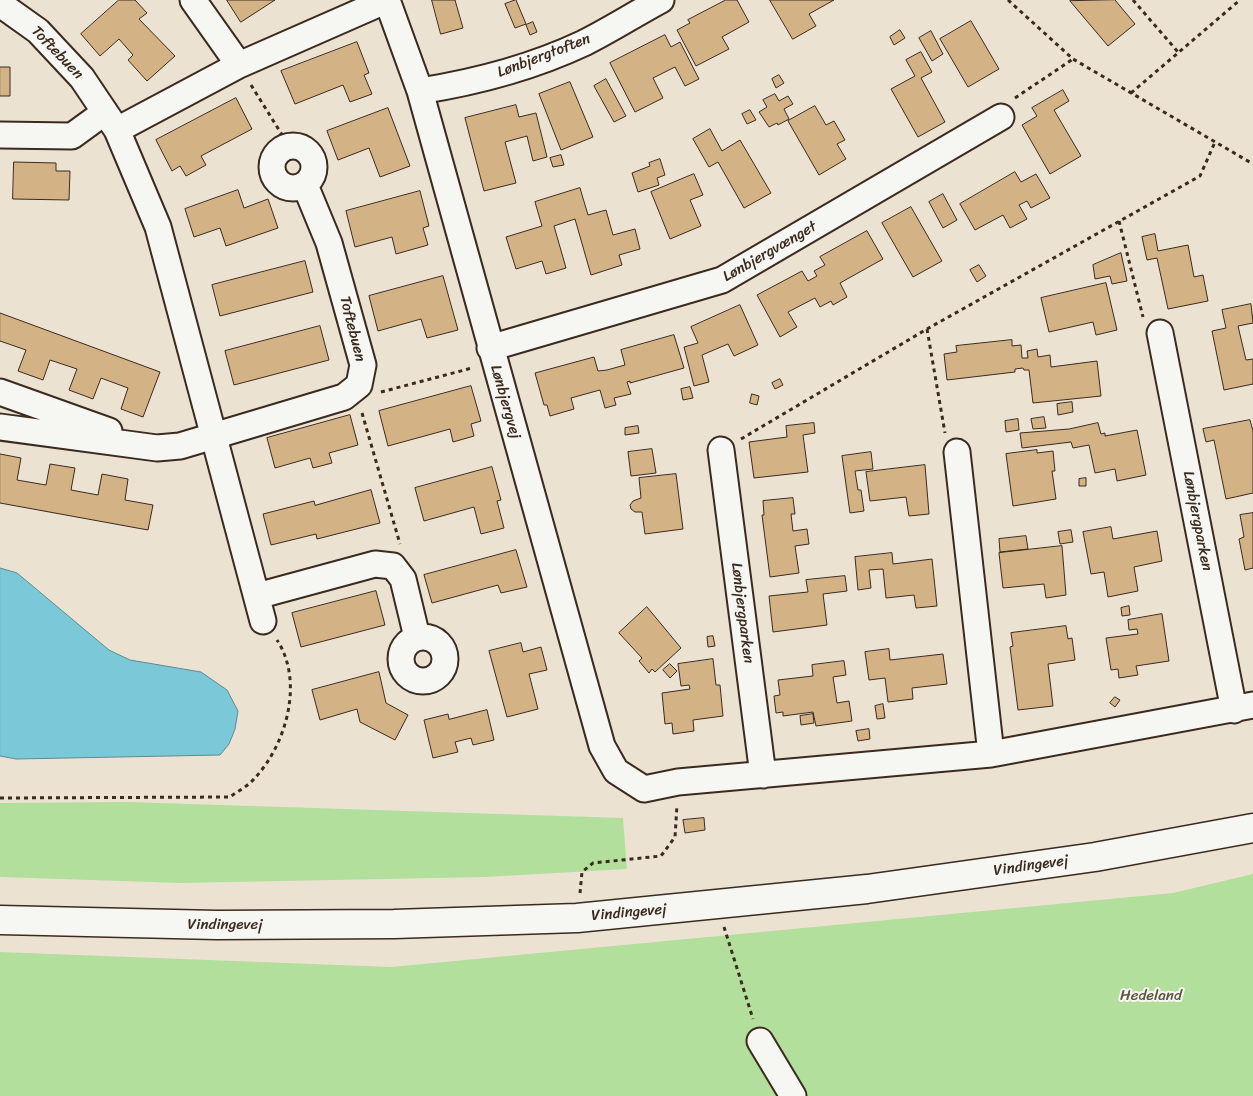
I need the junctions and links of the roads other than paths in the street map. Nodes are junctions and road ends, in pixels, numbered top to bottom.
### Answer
1 (193, 0) edge
2 (387, 0) edge
3 (661, 0) edge
4 (0, 4) edge
5 (239, 65) junction
6 (420, 91) junction
7 (1001, 117) road end
8 (111, 121) junction
9 (0, 136) edge
10 (289, 146) road end
11 (1160, 333) road end
12 (492, 355) junction
13 (0, 392) edge
14 (0, 427) edge
15 (214, 434) junction
16 (156, 448) junction
17 (720, 450) road end
18 (957, 452) road end
19 (257, 596) junction
20 (264, 621) road end
21 (417, 637) dead end
22 (1243, 707) edge
23 (991, 754) junction
24 (763, 775) junction
25 (644, 789) joint
26 (1253, 828) edge
27 (0, 920) edge
28 (760, 1041) road end
29 (793, 1096) edge

1 - 5 street
2 - 5 street
2 - 6 street, Lønbjergvej
3 - 6 street, Lønbjergtoften
4 - 8 street, Toftebuen
5 - 8 street
6 - 12 street, Lønbjergvej
7 - 12 street, Lønbjergvænget
8 - 9 street
8 - 15 street, Toftebuen
10 - 15 street, Toftebuen
11 - 22 street, Lønbjergparken
12 - 25 street, Lønbjergvej
13 - 16 street
14 - 16 street
15 - 16 street
15 - 19 street, Toftebuen
17 - 24 street, Lønbjergparken
18 - 23 street
19 - 20 street, Toftebuen
19 - 21 street
22 - 23 street, Lønbjergparken
23 - 24 street, Lønbjergparken
24 - 25 street, Lønbjergparken
26 - 27 main road, Vindingevej
28 - 29 street

